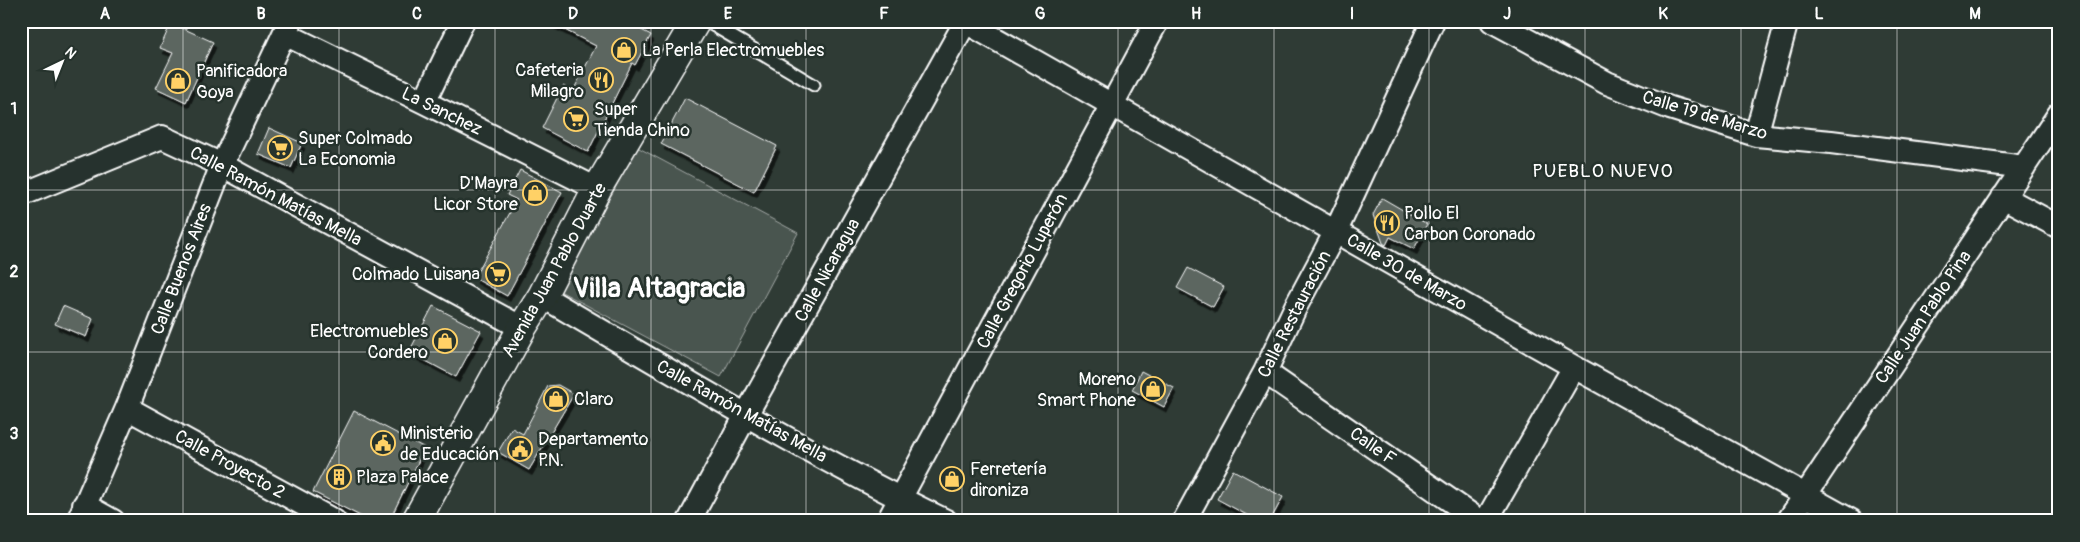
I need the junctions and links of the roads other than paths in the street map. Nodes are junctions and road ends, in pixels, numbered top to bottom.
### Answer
1 (463, 21) edge
2 (696, 21) edge
3 (706, 21) edge
4 (1157, 21) edge
5 (1433, 21) edge
6 (1492, 21) edge
7 (1787, 21) edge
8 (965, 22) edge
9 (288, 28) edge
10 (814, 85) dead end
11 (424, 102) junction
12 (1112, 106) junction
13 (2059, 114) edge
14 (1756, 135) junction
15 (222, 165) junction
16 (2024, 167) junction
17 (597, 189) junction
18 (21, 195) edge
19 (2003, 197) junction
20 (2059, 227) edge
21 (1336, 231) junction
22 (542, 296) junction
23 (522, 328) junction
24 (1574, 366) junction
25 (1265, 372) junction
26 (127, 408) junction
27 (746, 415) junction
28 (1805, 494) junction
29 (900, 498) junction
30 (81, 513) edge
31 (113, 521) edge
32 (334, 521) edge
33 (416, 521) edge
34 (689, 521) edge
35 (888, 521) edge
36 (946, 521) edge
37 (1184, 521) edge
38 (1480, 521) edge
39 (1486, 521) edge
40 (1788, 521) edge
41 (1852, 521) edge

1 - 11 street
2 - 17 main road, Avenida Juan Pablo Duarte
3 - 10 lane
4 - 12 street, Calle Gregorio Luperón
5 - 21 street, Calle Restauración
6 - 14 street, Calle 19 de Marzo
7 - 14 street
8 - 12 street, Calle 30 de Marzo
8 - 27 street, Calle Nicaragua
9 - 11 street, La Sanchez
9 - 15 street, Calle Buenos Aires
11 - 17 street, La Sanchez
12 - 21 street, Calle 30 de Marzo
12 - 29 street, Calle Gregorio Luperón
13 - 16 street, Calle Juan Pablo Pina
14 - 16 street, Calle 19 de Marzo
15 - 18 street, Calle Ramón Matías Mella
15 - 23 street, Calle Ramón Matías Mella
15 - 26 street, Calle Buenos Aires
16 - 19 street, Calle Juan Pablo Pina
17 - 22 main road, Avenida Juan Pablo Duarte
19 - 20 street
19 - 28 street, Calle Juan Pablo Pina
21 - 24 street, Calle 30 de Marzo
21 - 25 street, Calle Restauración
22 - 23 main road, Avenida Juan Pablo Duarte
22 - 27 street, Calle Ramón Matías Mella
23 - 33 main road, Avenida Juan Pablo Duarte
24 - 28 street, Calle 30 de Marzo
24 - 39 street
25 - 37 street, Calle Restauración
25 - 38 street, Calle F
26 - 30 street, Calle Buenos Aires
26 - 32 street, Calle Proyecto 2
27 - 29 street, Calle Ramón Matías Mella
27 - 34 street, Calle Nicaragua
28 - 40 street, Calle Juan Pablo Pina
28 - 41 street, Calle 30 de Marzo
29 - 35 street, Calle Gregorio Luperón
29 - 36 street, Calle Ramón Matías Mella
30 - 31 street

